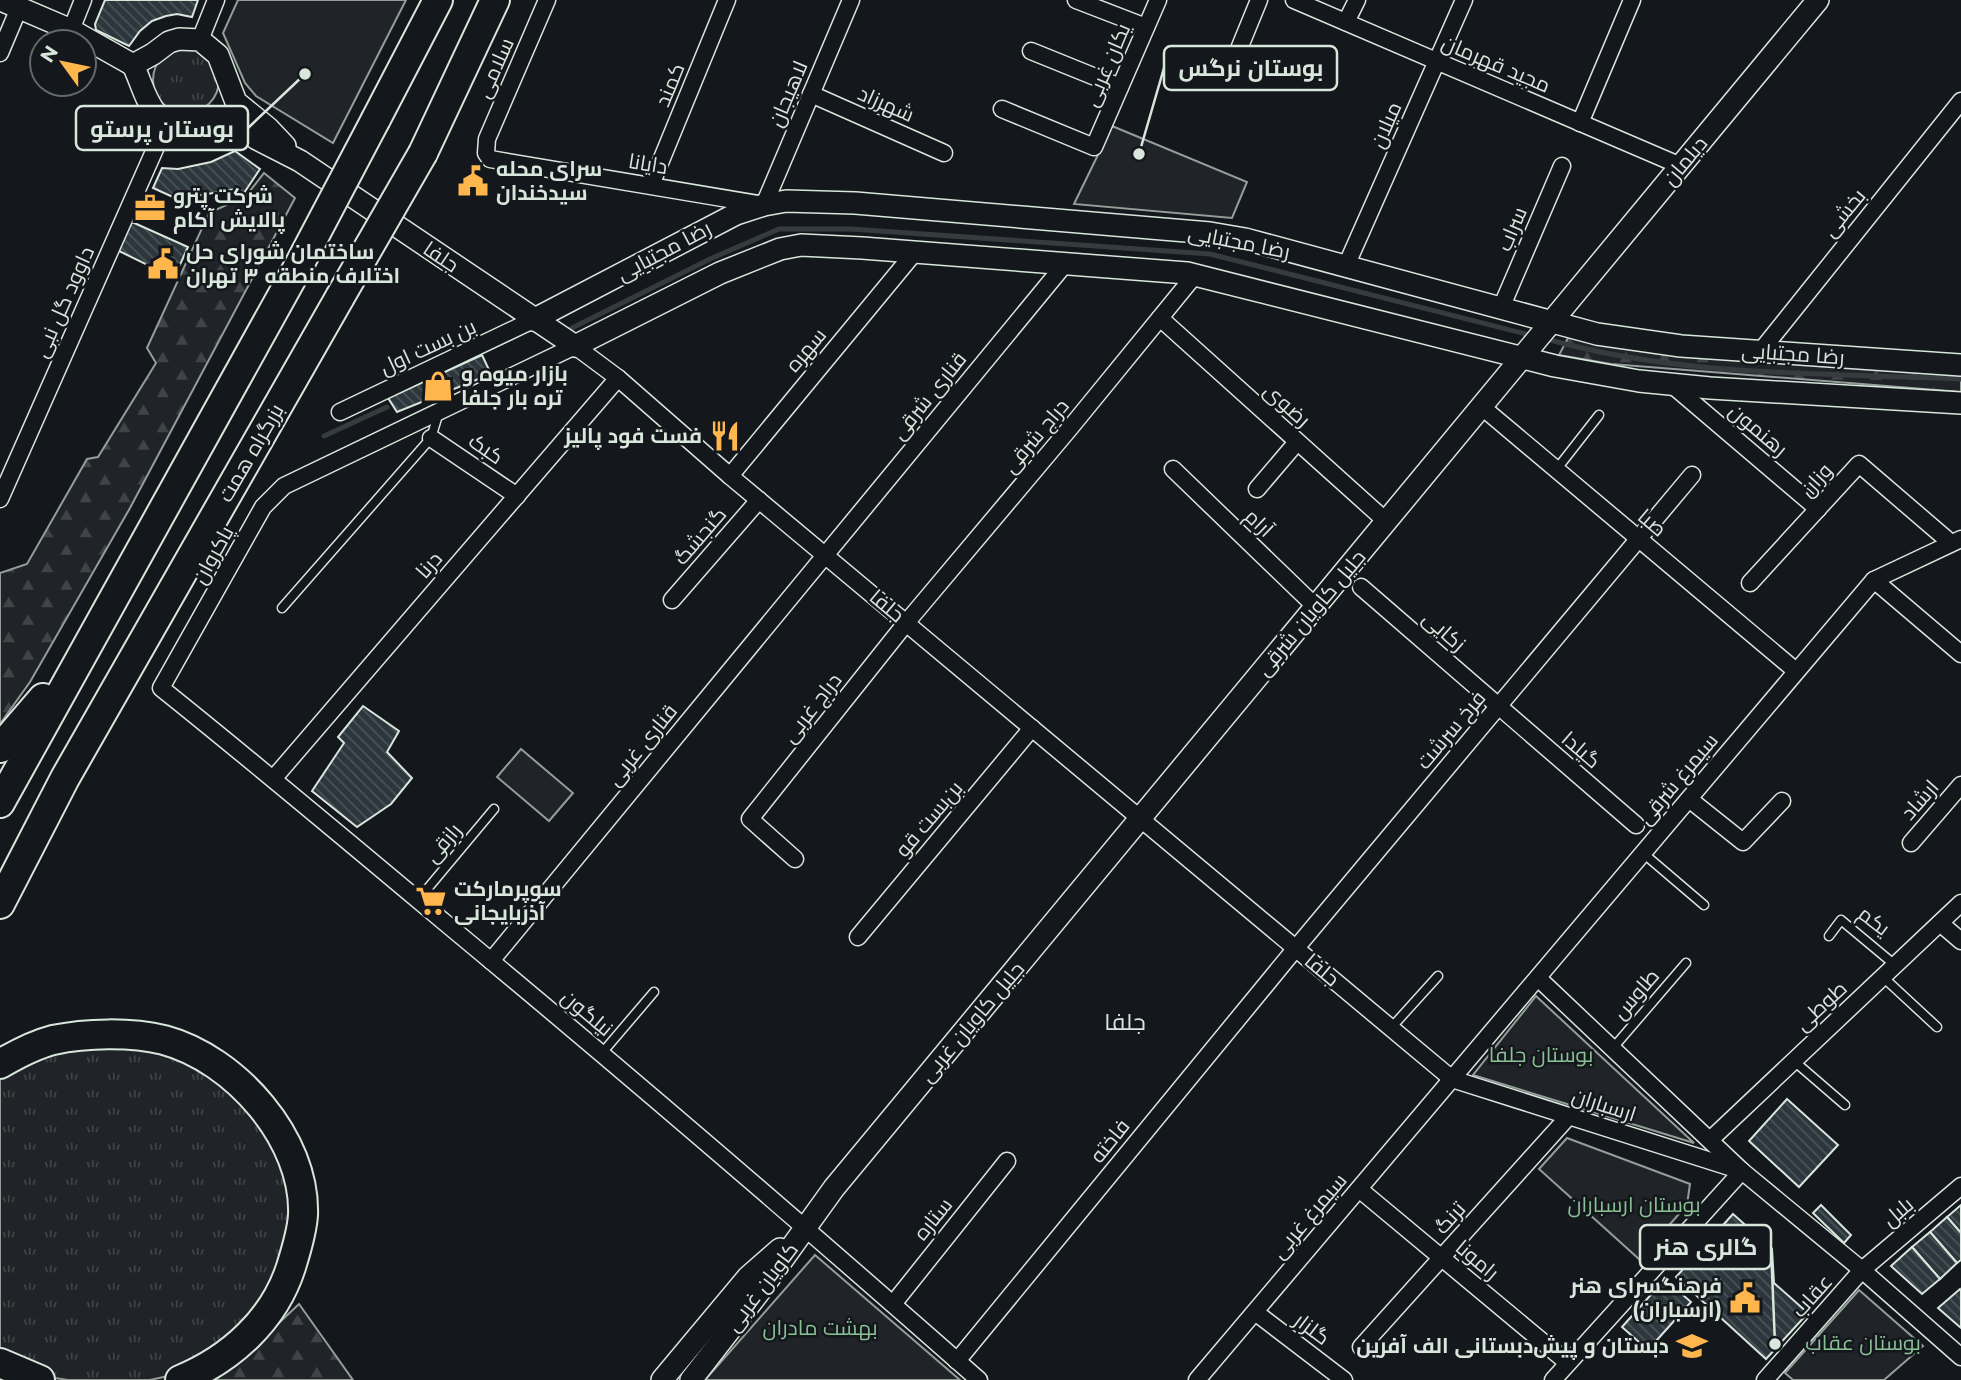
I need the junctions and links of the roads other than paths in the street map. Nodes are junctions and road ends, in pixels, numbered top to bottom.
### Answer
1 (83, 0) edge
2 (216, 0) edge
3 (438, 0) edge
4 (495, 0) edge
5 (547, 0) edge
6 (727, 0) edge
7 (851, 0) edge
8 (1076, 0) edge
9 (1158, 0) edge
10 (1259, 0) edge
11 (1294, 0) edge
12 (1357, 0) edge
13 (1464, 0) edge
14 (1632, 0) edge
15 (1818, 0) edge
16 (10, 4) edge
17 (1346, 22) junction
18 (1146, 27) junction
19 (66, 28) edge
20 (72, 28) edge
21 (200, 40) junction
22 (98, 45) edge
23 (1031, 51) dead end
24 (0, 53) edge
25 (1437, 61) junction
26 (132, 65) junction
27 (1233, 66) dead end
28 (1120, 87) junction
29 (811, 94) junction
30 (1961, 101) edge
31 (1002, 109) dead end
32 (167, 122) junction
33 (1580, 123) junction
34 (486, 153) joint
35 (944, 153) dead end
36 (300, 161) junction
37 (1562, 166) dead end
38 (1681, 166) junction
39 (651, 185) junction
40 (764, 205) junction
41 (915, 252) junction
42 (1065, 264) junction
43 (1346, 267) junction
44 (1195, 275) junction
45 (1501, 308) junction
46 (1160, 318) junction
47 (533, 320) junction
48 (1552, 322) junction
49 (575, 346) junction
50 (1760, 352) junction
51 (1522, 358) junction
52 (1961, 365) edge
53 (618, 378) junction
54 (1671, 384) junction
55 (1961, 403) edge
56 (1482, 407) junction
57 (340, 412) dead end
58 (439, 412) junction
59 (1599, 415) dead end
60 (431, 438) junction
61 (1297, 442) junction
62 (1173, 469) dead end
63 (1556, 470) junction
64 (1692, 475) dead end
65 (730, 476) junction
66 (1257, 489) dead end
67 (517, 496) junction
68 (0, 499) edge
69 (759, 500) junction
70 (1818, 509) junction
71 (1387, 522) junction
72 (1639, 539) junction
73 (1956, 540) edge
74 (825, 555) junction
75 (1874, 580) junction
76 (1751, 583) dead end
77 (1361, 587) dead end
78 (672, 600) dead end
79 (1316, 607) junction
80 (282, 608) dead end
81 (906, 623) junction
82 (89, 646) junction
83 (1961, 654) edge
84 (1796, 671) junction
85 (161, 688) joint
86 (1499, 706) junction
87 (1032, 728) junction
88 (0, 748) edge
89 (273, 779) junction
90 (1961, 785) edge
91 (1689, 799) junction
92 (1782, 801) dead end
93 (0, 803) edge
94 (494, 809) dead end
95 (1141, 819) junction
96 (1636, 825) dead end
97 (1911, 843) dead end
98 (1643, 853) junction
99 (795, 859) dead end
100 (418, 900) junction
101 (1961, 903) edge
102 (0, 904) edge
103 (1704, 905) dead end
104 (1940, 923) junction
105 (1829, 936) dead end
106 (858, 937) dead end
107 (1961, 941) edge
108 (1296, 948) junction
109 (491, 961) junction
110 (1686, 963) dead end
111 (1895, 965) junction
112 (1438, 976) dead end
113 (1883, 977) junction
114 (1538, 978) junction
115 (654, 992) dead end
116 (1937, 1027) dead end
117 (1391, 1028) junction
118 (1613, 1048) junction
119 (602, 1053) junction
120 (1794, 1061) junction
121 (0, 1064) edge
122 (1452, 1079) junction
123 (1845, 1105) dead end
124 (1569, 1116) junction
125 (1710, 1140) junction
126 (1007, 1161) dead end
127 (1742, 1171) junction
128 (1961, 1186) edge
129 (1359, 1189) junction
130 (806, 1227) junction
131 (1442, 1258) junction
132 (1862, 1270) junction
133 (893, 1304) junction
134 (1255, 1312) junction
135 (1361, 1347) dead end
136 (1961, 1357) edge
137 (957, 1361) junction
138 (0, 1363) edge
139 (1568, 1363) junction
140 (1333, 1377) edge
141 (40, 1380) edge
142 (180, 1380) edge
143 (662, 1380) edge
144 (691, 1380) edge
145 (979, 1380) edge
146 (1197, 1380) edge
147 (1553, 1380) edge
148 (1765, 1380) edge

1 - 20 street
2 - 21 street
3 - 82 highway, bridge
4 - 102 highway, بزرگراه همت, bridge
5 - 34 street, سلامی
6 - 39 street, کمند
7 - 29 street, لاهیجان
8 - 18 street
9 - 18 street, یکان غربی
10 - 27 street
11 - 17 street, مجید قهرمان
12 - 17 street
13 - 25 street, میلان
14 - 33 street
15 - 38 main road, دیلمان
16 - 19 main road
16 - 24 street
17 - 25 street, مجید قهرمان
18 - 28 street, یکان غربی
21 - 26 main road
21 - 36 main road
22 - 26 main road
23 - 28 street
25 - 33 street, مجید قهرمان
25 - 43 street, میلان
26 - 32 main road
28 - 31 street, یکان غربی
29 - 35 street, شهرزاد
29 - 40 street, لاهیجان
30 - 50 street, بخشی
32 - 36 main road
32 - 68 street, داوود گل نبی
33 - 38 street, مجید قهرمان
34 - 39 street, دایانا
36 - 47 main road, جلفا
37 - 45 street, سراب
38 - 48 main road, دیلمان
39 - 40 street, دایانا
40 - 43 main road, رضا مجتبایی
40 - 47 main road, رضا مجتبایی
41 - 42 main road, رضا مجتبایی
41 - 49 main road, رضا مجتبایی
41 - 65 street, سهره
42 - 44 main road, رضا مجتبایی
42 - 74 street, قناری شرقی
43 - 45 main road, رضا مجتبایی
44 - 46 street, دراج شرقی
44 - 51 main road, رضا مجتبایی
45 - 48 main road, رضا مجتبایی
46 - 61 street, رضوی
46 - 81 street, دراج شرقی
47 - 49 main road, جلفا
47 - 57 street, بن بست اول
48 - 50 main road, رضا مجتبایی
48 - 51 main road, دیلمان
49 - 53 street, جلفا
49 - 58 street, پاکروان
50 - 52 main road, رضا مجتبایی
51 - 54 main road, رضا مجتبایی
51 - 56 main road, جلیل کاویان شرقی
53 - 65 street, جلفا
53 - 67 street, درنا
54 - 55 main road, رضا مجتبایی
54 - 70 street, رهنمون
56 - 63 street, صبا
56 - 71 main road, جلیل کاویان شرقی
58 - 60 lane
58 - 85 street, پاکروان
59 - 63 lane
60 - 67 street, کبک
60 - 80 lane
61 - 66 street
61 - 71 street, رضوی
62 - 79 street, آرام
63 - 72 street, صبا
64 - 72 street, فرخ سرشت
65 - 69 street, جلفا
67 - 89 street, درنا
69 - 74 street, جلفا
69 - 78 street, گنجشگ
70 - 73 street, وزان
70 - 76 street, وزان
71 - 79 main road, جلیل کاویان شرقی
72 - 84 street, صبا
72 - 86 street, فرخ سرشت
73 - 75 street, سیمرغ شرقی
74 - 81 street, جلفا
74 - 109 street, قناری غربی
75 - 83 street
75 - 84 street, سیمرغ شرقی
77 - 86 street, زکایی
79 - 95 main road, جلیل کاویان شرقی
81 - 87 street, جلفا
81 - 99 street, دراج غربی
82 - 88 highway
82 - 93 highway
84 - 91 street, سیمرغ شرقی
85 - 89 street, نیلگون
86 - 96 street, گیلدا
86 - 108 street, فرخ سرشت
87 - 95 street, جلفا
87 - 106 street, بن‌بست قو
89 - 100 street, نیلگون
90 - 97 street, ارشاد
91 - 92 street
91 - 98 street, سیمرغ شرقی
94 - 100 lane, رازقی
95 - 108 street, جلفا
95 - 130 main road, جلیل کاویان غربی
98 - 103 lane
98 - 114 street, سیمرغ شرقی
100 - 109 street, نیلگون
101 - 104 street, طوطی
104 - 107 street
104 - 111 street, طوطی
105 - 111 lane, یکم
108 - 117 street, جلفا
108 - 137 street, فاخته
109 - 119 street, نیلگون
110 - 118 lane, طاوس
111 - 113 street, طوطی
112 - 117 lane
113 - 116 lane
113 - 120 street, طوطی
114 - 118 street, ارسباران
114 - 122 street, سیمرغ شرقی
115 - 119 lane
117 - 122 street, جلفا
118 - 125 street, ارسباران
119 - 130 street, نیلگون
120 - 123 lane
120 - 125 street, طوطی
121 - 142 highway
122 - 124 street, ارسباران
122 - 129 street, سیمرغ غربی
124 - 127 street, ارسباران
124 - 131 street, ترنگ
125 - 127 street, ارسباران
126 - 133 street, ستاره
127 - 132 street, ارسباران
127 - 139 street
128 - 132 street, بلبل
129 - 131 street, رامونا
129 - 134 street, سیمرغ غربی
130 - 133 street, نیلگون
130 - 143 main road, کاویان غربی
130 - 144 main road, کاویان غربی
131 - 135 street, ترنگ
131 - 139 street, رامونا
132 - 136 street, ارسباران
132 - 148 street, عقاب
133 - 137 street, نیلگون
134 - 140 street, گلزار
134 - 146 street, سیمرغ غربی
137 - 145 street, نیلگون
138 - 141 highway
139 - 147 street

